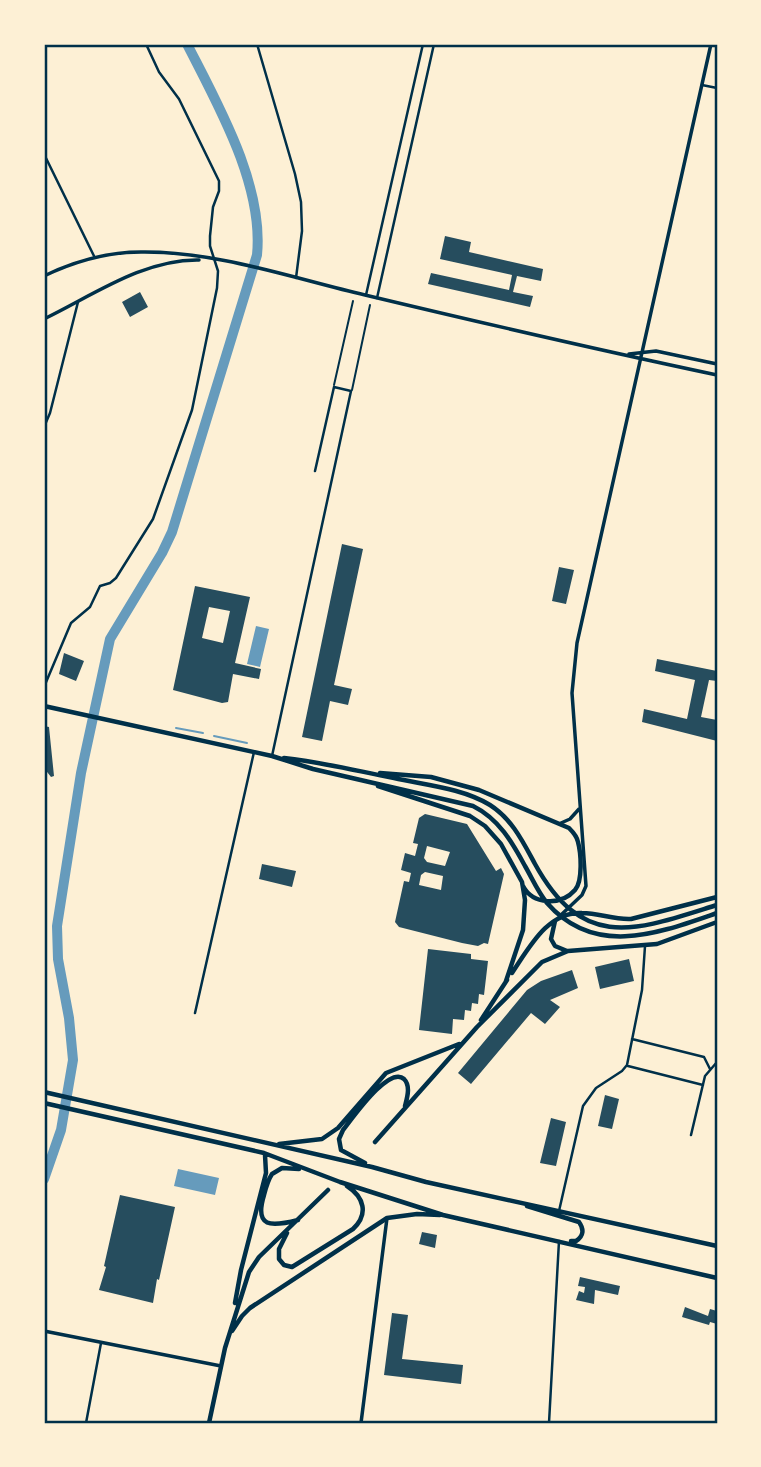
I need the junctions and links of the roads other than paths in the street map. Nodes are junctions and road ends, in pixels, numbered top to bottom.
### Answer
1 (146, 44) edge
2 (257, 44) edge
3 (423, 44) edge
4 (433, 44) edge
5 (711, 44) edge
6 (702, 85) junction
7 (717, 88) edge
8 (44, 154) edge
9 (396, 164) junction
10 (406, 166) junction
11 (383, 219) junction
12 (394, 222) junction
13 (166, 253) junction
14 (93, 256) junction
15 (215, 260) junction
16 (166, 263) junction
17 (44, 276) edge
18 (296, 278) junction
19 (366, 295) junction
20 (377, 298) junction
21 (353, 301) dead end
22 (78, 302) junction
23 (370, 305) dead end
24 (44, 319) edge
25 (644, 352) junction
26 (623, 355) junction
27 (642, 359) junction
28 (717, 364) edge
29 (717, 375) edge
30 (334, 387) junction
31 (351, 391) junction
32 (44, 427) edge
33 (315, 471) dead end
34 (44, 687) edge
35 (44, 706) edge
36 (254, 752) junction
37 (272, 756) junction
38 (358, 771) junction
39 (357, 779) junction
40 (581, 807) junction
41 (561, 823) junction
42 (523, 887) junction
43 (717, 897) edge
44 (717, 905) edge
45 (562, 914) junction
46 (717, 914) edge
47 (556, 919) junction
48 (717, 922) edge
49 (645, 946) junction
50 (568, 951) junction
51 (506, 981) junction
52 (195, 1013) dead end
53 (477, 1027) junction
54 (632, 1040) junction
55 (463, 1042) junction
56 (717, 1062) edge
57 (627, 1065) junction
58 (710, 1069) junction
59 (703, 1085) junction
60 (44, 1092) edge
61 (44, 1103) edge
62 (404, 1109) junction
63 (691, 1135) dead end
64 (374, 1142) dead end
65 (273, 1144) junction
66 (264, 1153) junction
67 (372, 1167) junction
68 (312, 1172) junction
69 (340, 1182) junction
70 (328, 1190) dead end
71 (516, 1201) junction
72 (559, 1211) junction
73 (443, 1215) junction
74 (387, 1218) junction
75 (299, 1220) junction
76 (559, 1241) junction
77 (717, 1246) edge
78 (717, 1278) edge
79 (232, 1325) junction
80 (44, 1331) edge
81 (102, 1343) junction
82 (226, 1345) junction
83 (220, 1366) junction
84 (86, 1423) edge
85 (209, 1423) edge
86 (361, 1423) edge
87 (548, 1423) edge

1 - 15 street
2 - 18 street
3 - 9 street
4 - 10 street
5 - 6 street
6 - 7 street
6 - 25 street
8 - 14 street
9 - 10 street
9 - 11 street
10 - 12 street
11 - 12 street
11 - 19 street
12 - 20 street
13 - 14 street
13 - 15 street
13 - 16 street
14 - 17 street
15 - 16 street
15 - 18 street
15 - 34 street
16 - 22 street
18 - 19 street
19 - 20 street
20 - 26 street
21 - 30 street
22 - 24 street
22 - 32 street
23 - 31 street
25 - 26 street
25 - 27 street
25 - 28 street
26 - 27 street
27 - 29 street
27 - 40 street
30 - 31 street
30 - 33 street
31 - 37 street
35 - 36 main road
36 - 37 main road
36 - 52 street
37 - 38 main road
37 - 39 main road
38 - 41 main road
38 - 44 main road
39 - 42 main road
39 - 46 main road
40 - 41 street
40 - 45 street
41 - 42 main road
42 - 51 main road
43 - 45 main road
45 - 47 main road
47 - 50 main road
47 - 51 main road
48 - 49 main road
49 - 50 main road
49 - 54 street
50 - 53 main road
51 - 53 main road
53 - 55 main road
54 - 57 street
54 - 58 street
55 - 62 main road
55 - 65 main road
56 - 58 street
57 - 59 street
57 - 72 street
58 - 59 street
59 - 63 street
60 - 65 main road
61 - 66 main road
62 - 64 main road
62 - 67 main road
65 - 67 main road
66 - 68 main road
66 - 79 main road
67 - 71 main road
68 - 69 main road
68 - 75 main road
69 - 73 main road
69 - 75 main road
70 - 75 main road
71 - 72 main road
71 - 76 main road
72 - 77 main road
73 - 74 main road
73 - 76 main road
74 - 82 main road
74 - 86 street
75 - 79 main road
76 - 78 main road
76 - 87 street
79 - 82 main road
80 - 81 street
81 - 83 street
81 - 84 street
82 - 83 main road
83 - 85 main road

